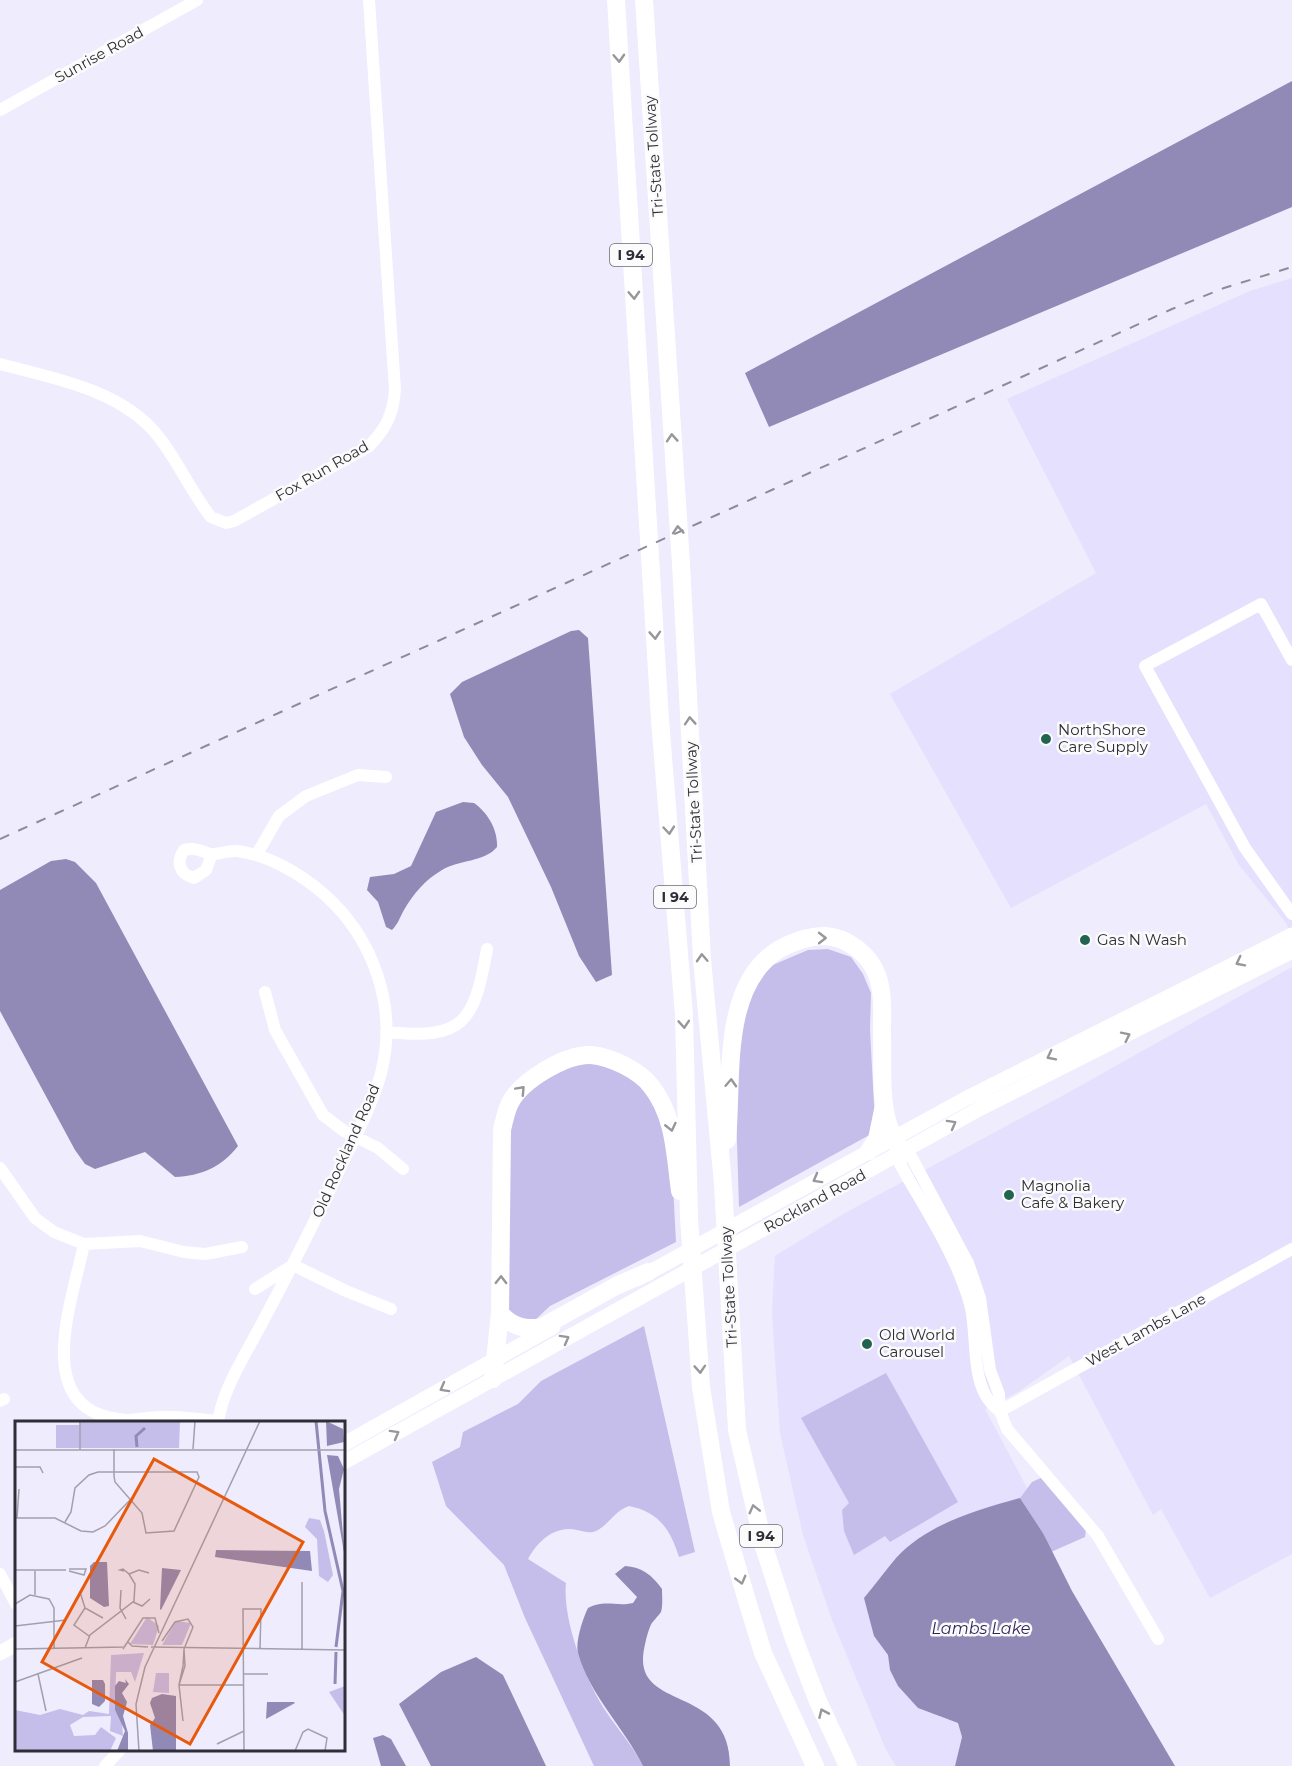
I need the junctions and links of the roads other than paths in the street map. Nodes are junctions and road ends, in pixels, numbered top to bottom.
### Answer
1 (197, 0) edge
2 (369, 0) edge
3 (616, 0) edge
4 (644, 0) edge
5 (0, 110) edge
6 (0, 364) edge
7 (1292, 660) edge
8 (386, 777) dead end
9 (212, 854) dead end
10 (257, 854) junction
11 (1292, 914) edge
12 (1292, 935) edge
13 (487, 949) dead end
14 (1292, 951) edge
15 (265, 992) dead end
16 (386, 1032) junction
17 (885, 1106) junction
18 (356, 1135) junction
19 (898, 1145) junction
20 (869, 1151) junction
21 (0, 1168) edge
22 (403, 1169) dead end
23 (723, 1191) junction
24 (689, 1218) junction
25 (84, 1244) junction
26 (242, 1247) dead end
27 (1292, 1250) edge
28 (293, 1265) junction
29 (648, 1272) junction
30 (255, 1289) dead end
31 (391, 1309) dead end
32 (500, 1313) junction
33 (495, 1359) junction
34 (493, 1379) junction
35 (1000, 1411) junction
36 (210, 1421) edge
37 (218, 1421) edge
38 (345, 1443) edge
39 (345, 1461) edge
40 (0, 1574) edge
41 (15, 1602) edge
42 (1158, 1639) dead end
43 (15, 1645) edge
44 (0, 1653) edge
45 (118, 1751) edge
46 (105, 1766) edge
47 (815, 1766) edge
48 (848, 1766) edge

1 - 5 street, Sunrise Road
2 - 6 street, Fox Run Road
3 -> 24 highway, Tri-State Tollway / I 94
23 -> 4 highway, Tri-State Tollway / I 94
7 - 11 street
8 - 10 street
9 - 10 street, Old Rockland Road
10 - 16 street, Old Rockland Road
12 -> 19 main road, Rockland Road
13 - 16 street
19 -> 14 main road, Rockland Road
15 - 18 street
16 - 18 street, Old Rockland Road
17 - 19 highway
17 - 20 highway
23 -> 17 highway
18 - 22 street
18 - 28 street, Old Rockland Road
19 - 20 main road, Rockland Road
34 -> 19 main road, Rockland Road
19 - 35 street
20 -> 29 main road, Rockland Road
21 - 25 street
48 -> 23 highway, Tri-State Tollway / I 94
32 -> 24 highway
24 -> 47 highway, Tri-State Tollway / I 94
25 - 26 street
25 - 36 street
27 - 35 street, West Lambs Lane
28 - 30 street
28 - 31 street
28 - 37 street, Old Rockland Road
29 - 32 highway
29 - 33 main road, Rockland Road
32 - 33 highway
33 - 34 highway
33 -> 38 main road, Rockland Road
39 -> 34 main road, Rockland Road
35 - 42 street
40 - 41 street
43 - 44 main road
45 - 46 street

